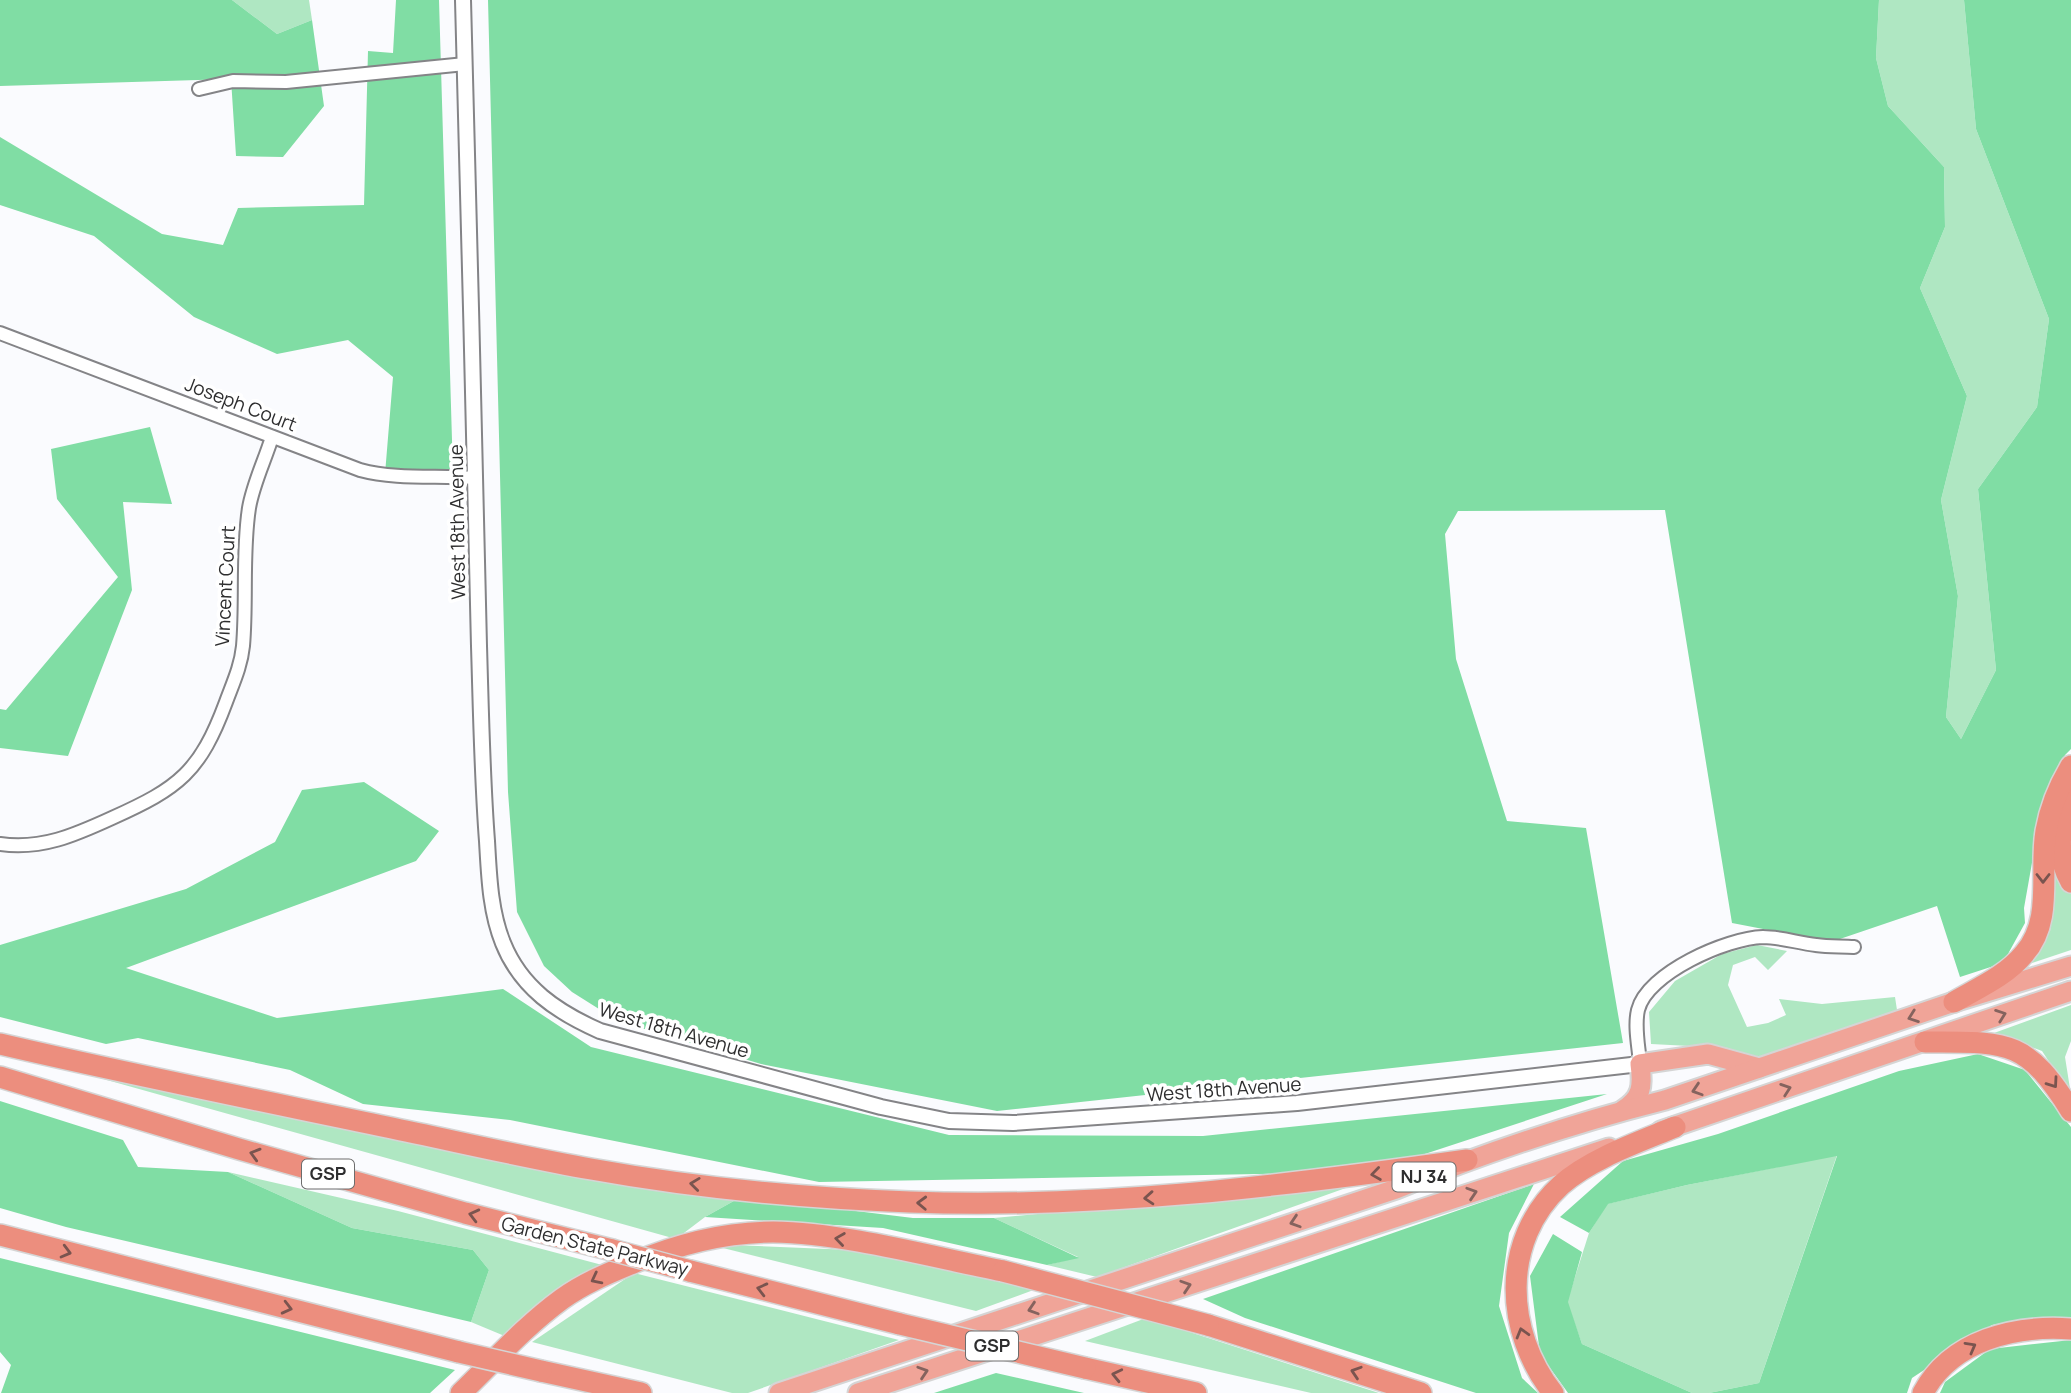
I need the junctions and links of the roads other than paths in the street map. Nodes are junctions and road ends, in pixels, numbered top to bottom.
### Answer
1 (463, 0) edge
2 (465, 64) junction
3 (200, 89) dead end
4 (0, 333) edge
5 (272, 437) junction
6 (475, 478) junction
7 (2071, 766) edge
8 (2071, 797) edge
9 (0, 844) edge
10 (2071, 882) edge
11 (1854, 947) dead end
12 (2071, 966) edge
13 (2071, 991) edge
14 (1954, 1002) junction
15 (1925, 1042) junction
16 (0, 1044) edge
17 (1640, 1064) junction
18 (1759, 1068) junction
19 (0, 1077) edge
20 (1622, 1111) junction
21 (2071, 1111) edge
22 (1675, 1127) junction
23 (1467, 1160) junction
24 (0, 1235) edge
25 (2071, 1329) edge
26 (461, 1393) edge
27 (641, 1393) edge
28 (779, 1393) edge
29 (858, 1393) edge
30 (1196, 1393) edge
31 (1420, 1393) edge
32 (1553, 1393) edge
33 (1923, 1393) edge

1 - 2 street, West 18th Avenue
2 - 3 street
2 - 6 street, West 18th Avenue
4 - 5 street, Joseph Court
5 - 6 street, Joseph Court
5 - 9 street, Vincent Court
6 - 17 street, West 18th Avenue
7 -> 14 highway
8 - 10 highway
11 - 17 street
12 - 14 highway, NJ 34
15 -> 13 highway, NJ 34
14 -> 18 highway, NJ 34
15 -> 21 highway
22 -> 15 highway, NJ 34
23 -> 16 highway
17 - 18 highway
17 - 20 highway
18 -> 20 highway, NJ 34
30 -> 19 highway, Garden State Parkway / GSP, bridge
20 - 23 highway, NJ 34
29 -> 22 highway, NJ 34
32 -> 22 highway
23 -> 28 highway, NJ 34
24 -> 27 highway, bridge
33 -> 25 highway
31 -> 26 highway, bridge

